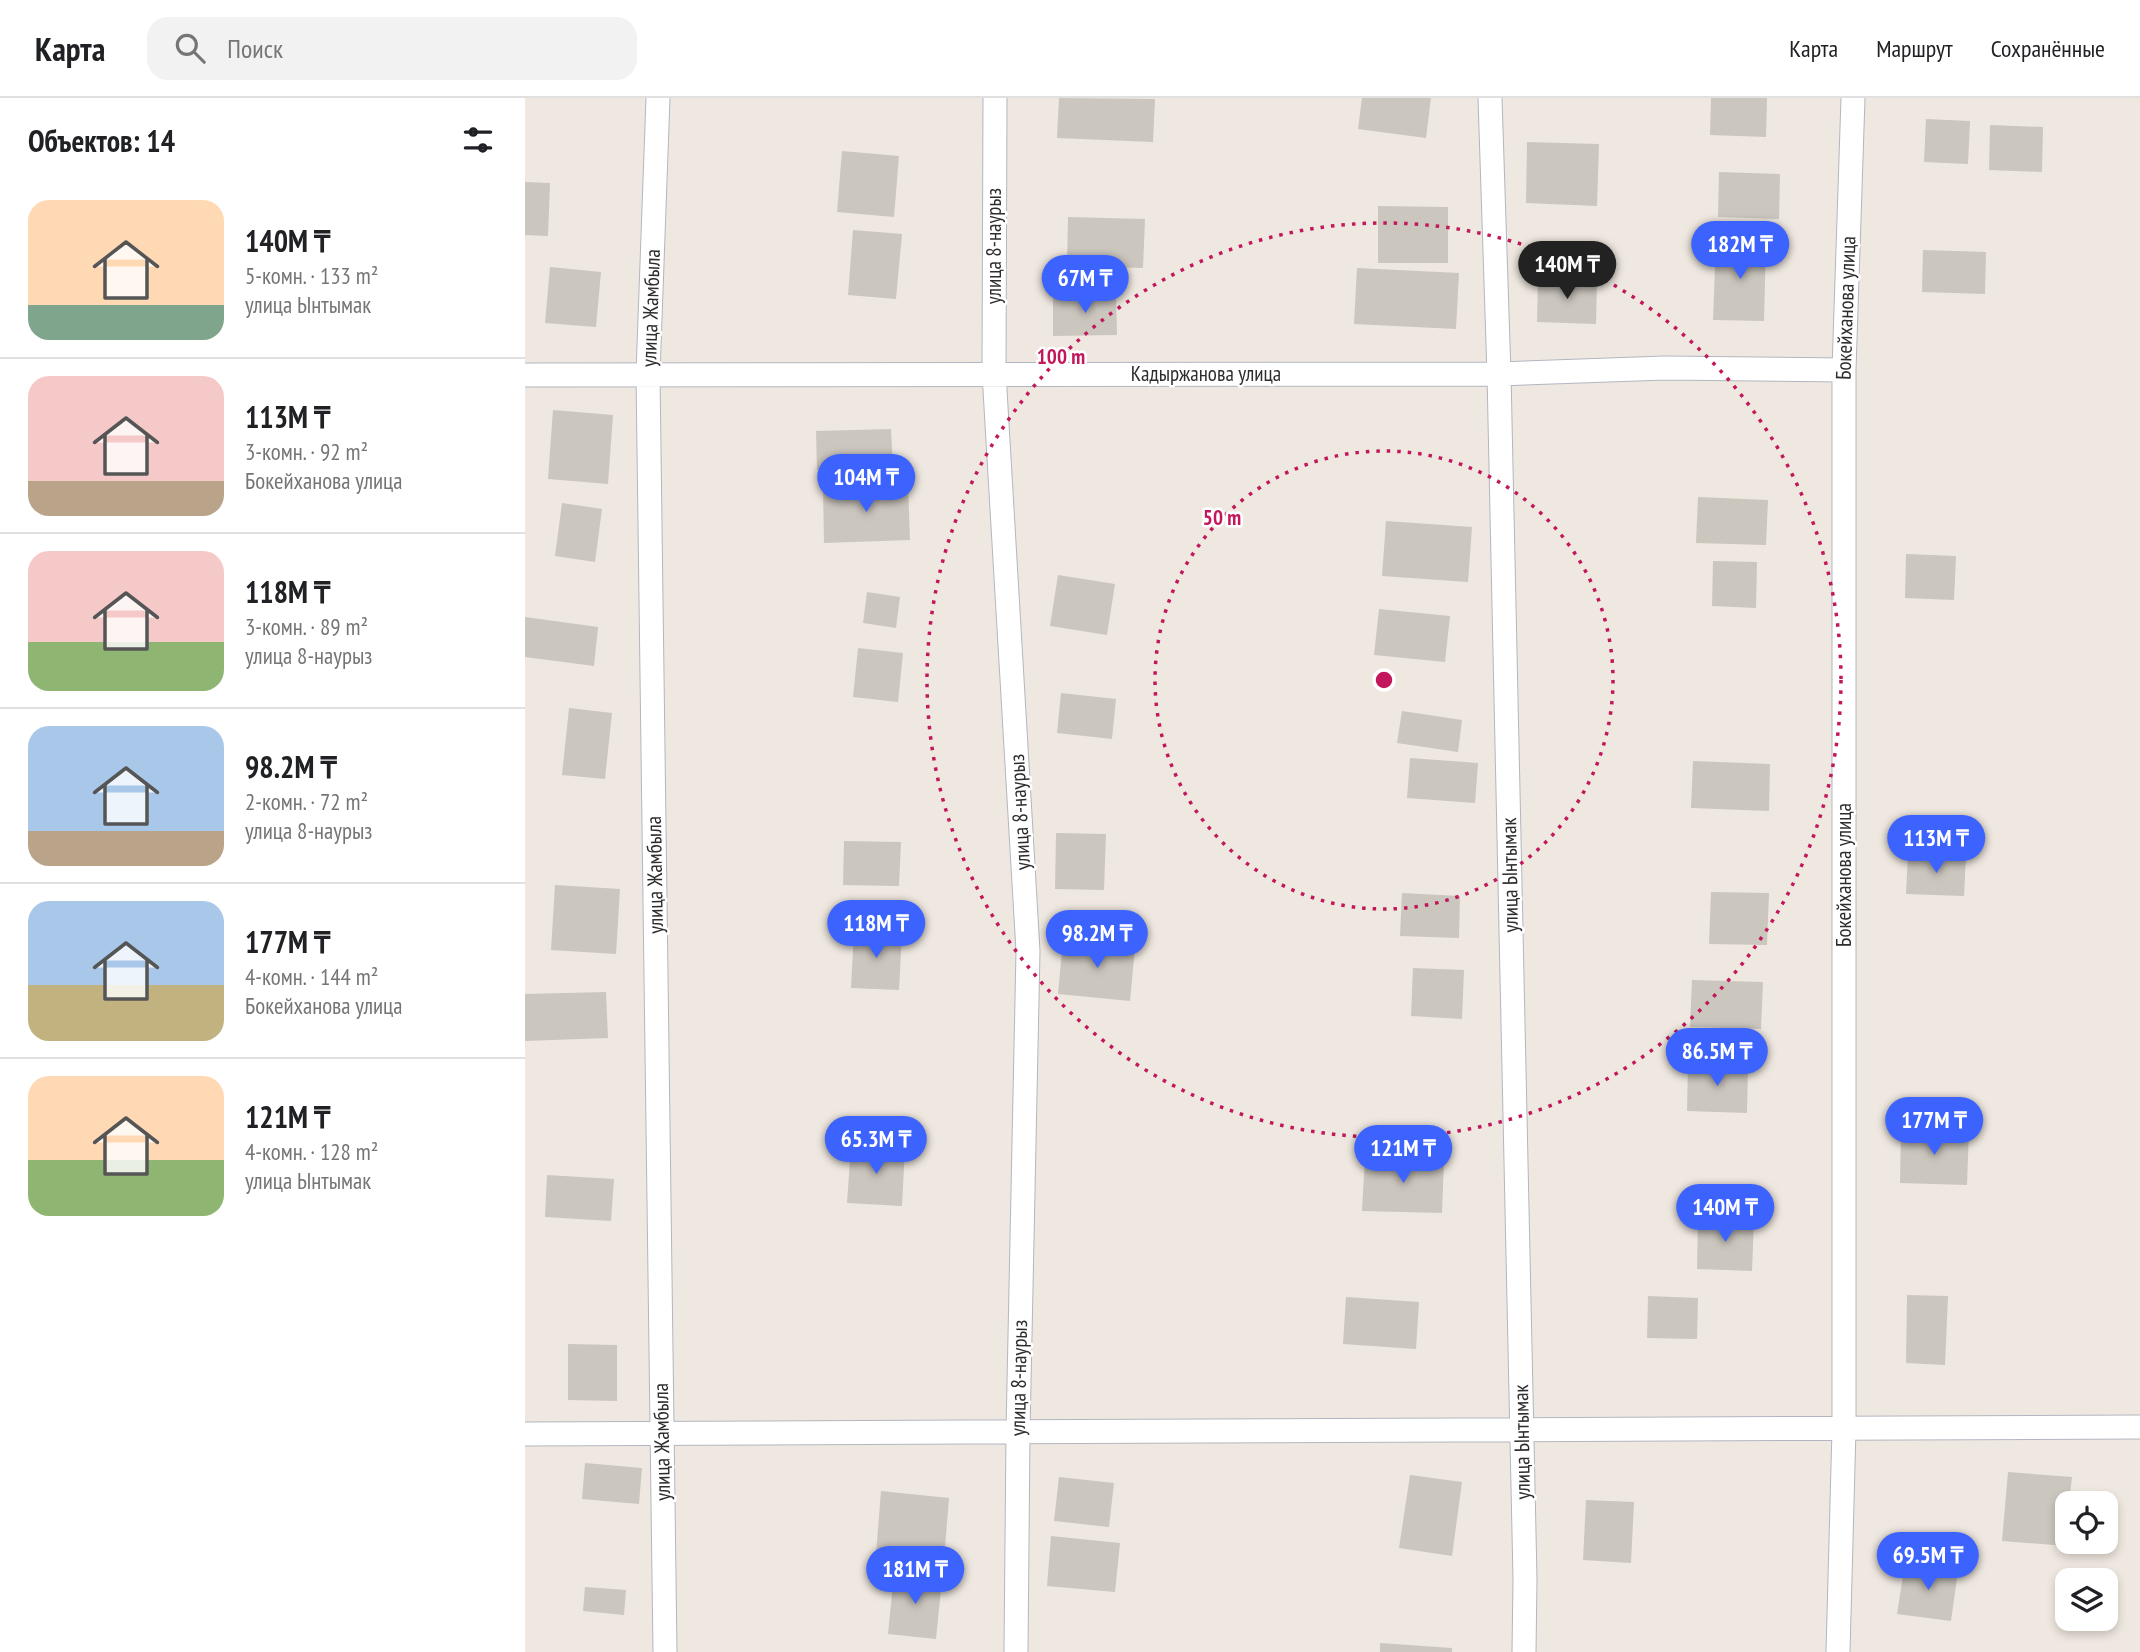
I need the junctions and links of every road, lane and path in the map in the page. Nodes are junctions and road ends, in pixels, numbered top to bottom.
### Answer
1 (658, 98) edge
2 (995, 98) edge
3 (1490, 98) edge
4 (1853, 98) edge
5 (1844, 370) junction
6 (994, 373) junction
7 (649, 374) junction
8 (1499, 374) junction
9 (525, 375) edge
10 (2140, 1427) edge
11 (1844, 1429) junction
12 (1521, 1430) junction
13 (1017, 1432) junction
14 (525, 1434) edge
15 (662, 1434) junction
16 (665, 1652) edge
17 (1016, 1652) edge
18 (1524, 1652) edge
19 (1838, 1652) edge

1 - 7 street, улица Жамбыла
2 - 6 street, улица 8-наурыз
3 - 8 street, улица Ынтымак
4 - 5 street, Бокейханова улица
5 - 8 street, Кадыржанова улица
5 - 11 street, Бокейханова улица
6 - 7 street, Кадыржанова улица
6 - 8 street, Кадыржанова улица
6 - 13 street, улица 8-наурыз
7 - 9 street, Кадыржанова улица
7 - 15 street, улица Жамбыла
8 - 12 street, улица Ынтымак
10 - 11 street
11 - 12 street
11 - 19 street, Бокейханова улица
12 - 13 street
12 - 18 street, улица Ынтымак
13 - 15 street
13 - 17 street, улица 8-наурыз
14 - 15 street
15 - 16 street, улица Жамбыла

